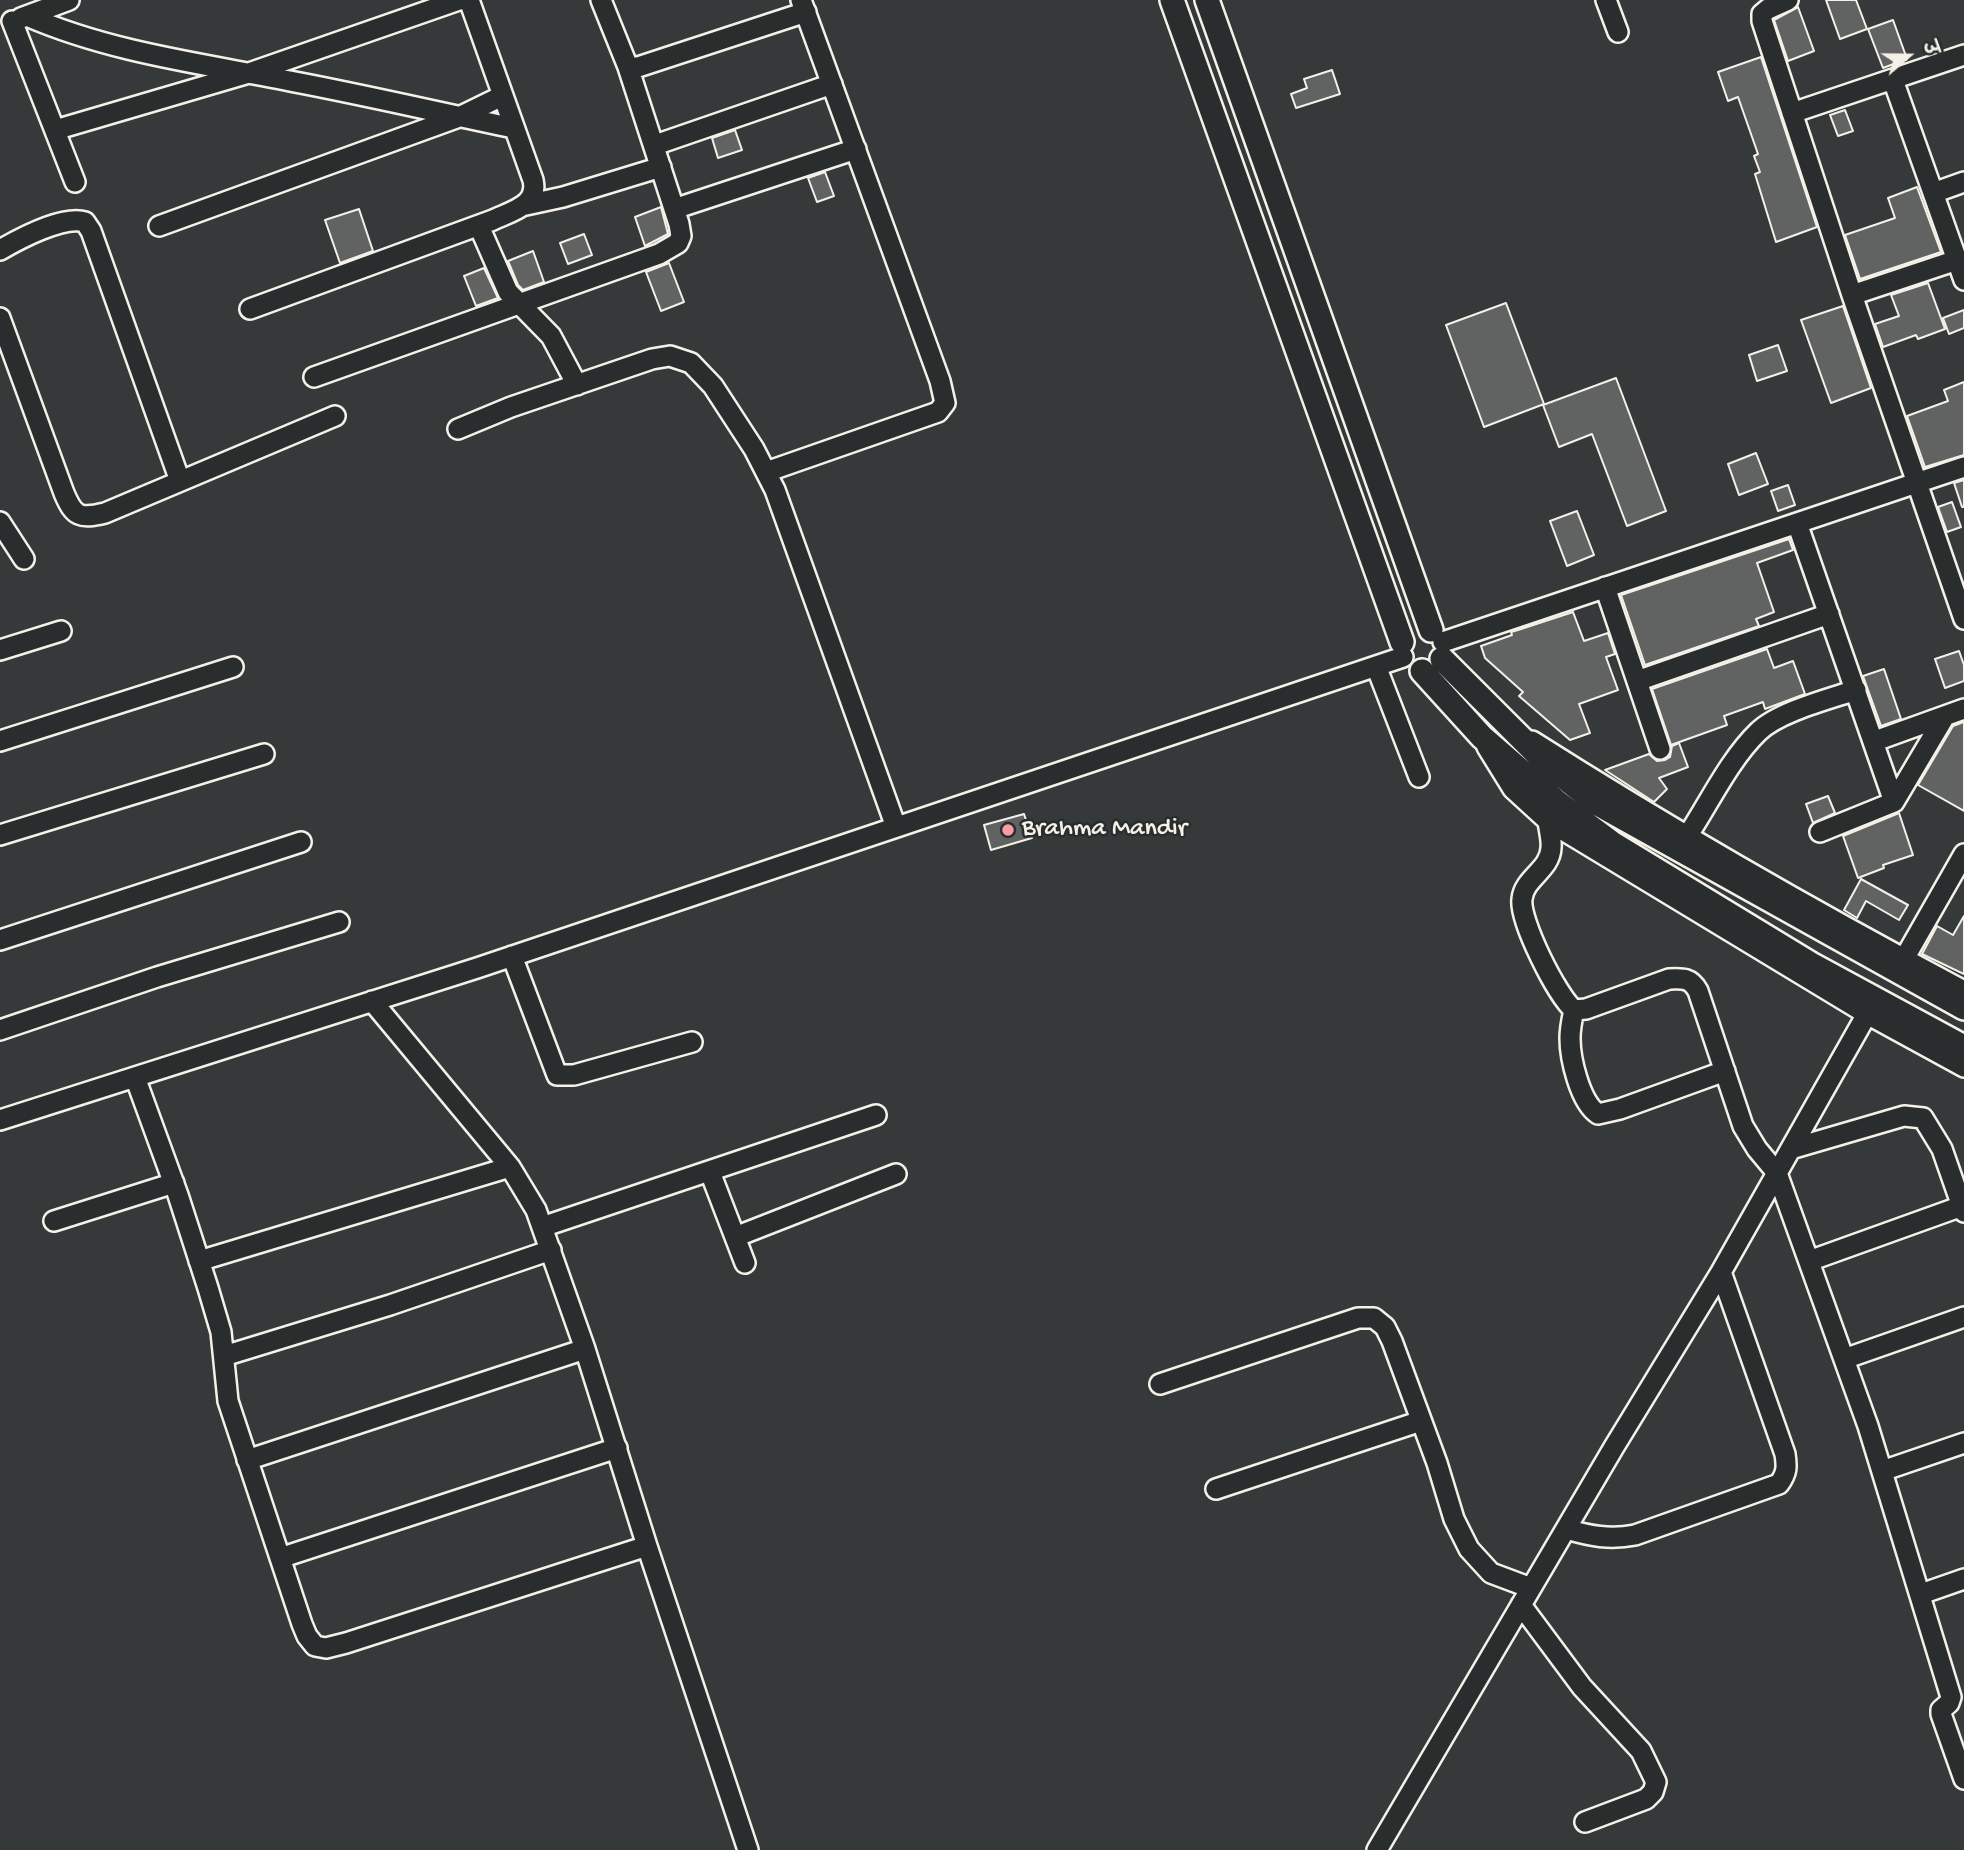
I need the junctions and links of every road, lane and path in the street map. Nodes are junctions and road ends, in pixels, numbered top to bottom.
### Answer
1 (69, 0) edge
2 (459, 0) edge
3 (469, 0) edge
4 (601, 0) edge
5 (1172, 0) edge
6 (1207, 0) edge
7 (1606, 0) edge
8 (1788, 0) edge
9 (804, 6) edge
10 (13, 21) edge
11 (1618, 32) dead end
12 (1964, 55) edge
13 (628, 67) junction
14 (248, 73) junction
15 (1893, 80) junction
16 (832, 84) junction
17 (502, 96) junction
18 (1792, 113) junction
19 (459, 117) junction
20 (514, 128) junction
21 (55, 130) junction
22 (655, 145) junction
23 (856, 149) junction
24 (661, 167) junction
25 (75, 182) dead end
26 (1964, 182) edge
27 (1933, 193) junction
28 (526, 205) junction
29 (674, 209) junction
30 (159, 226) dead end
31 (479, 226) junction
32 (0, 250) edge
33 (1957, 260) junction
34 (1964, 280) edge
35 (1852, 295) junction
36 (519, 305) junction
37 (250, 309) dead end
38 (0, 318) edge
39 (314, 377) dead end
40 (577, 385) junction
41 (335, 416) dead end
42 (458, 429) dead end
43 (1964, 467) edge
44 (766, 472) junction
45 (180, 481) junction
46 (1916, 482) junction
47 (0, 522) edge
48 (1797, 523) junction
49 (24, 559) dead end
50 (1605, 587) junction
51 (1829, 614) junction
52 (1964, 619) edge
53 (61, 631) dead end
54 (1439, 644) junction
55 (1402, 649) junction
56 (0, 650) edge
57 (1376, 666) junction
58 (233, 667) dead end
59 (1422, 671) junction
60 (1637, 681) junction
61 (1856, 690) junction
62 (1964, 709) edge
63 (1945, 716) junction
64 (1513, 729) junction
65 (1482, 737) junction
66 (0, 741) edge
67 (1875, 741) junction
68 (1660, 749) dead end
69 (264, 754) dead end
70 (1419, 777) dead end
71 (1894, 802) junction
72 (1548, 821) junction
73 (896, 827) junction
74 (1820, 832) dead end
75 (0, 835) edge
76 (1688, 835) junction
77 (301, 842) dead end
78 (1964, 854) edge
79 (338, 922) dead end
80 (0, 940) edge
81 (512, 956) junction
82 (1904, 959) junction
83 (1964, 991) edge
84 (372, 1001) junction
85 (1964, 1008) edge
86 (1574, 1010) junction
87 (1867, 1014) junction
88 (0, 1030) edge
89 (692, 1042) dead end
90 (1964, 1046) edge
91 (1964, 1067) edge
92 (1725, 1071) junction
93 (135, 1077) junction
94 (876, 1115) dead end
95 (0, 1120) edge
96 (1791, 1149) junction
97 (510, 1167) junction
98 (710, 1172) junction
99 (1777, 1173) junction
100 (896, 1174) dead end
101 (174, 1183) junction
102 (1963, 1209) edge
103 (54, 1221) dead end
104 (542, 1227) junction
105 (735, 1237) junction
106 (551, 1250) junction
107 (199, 1261) junction
108 (1809, 1261) junction
109 (745, 1263) dead end
110 (1721, 1272) junction
111 (1964, 1317) edge
112 (585, 1349) junction
113 (224, 1356) junction
114 (1844, 1359) junction
115 (1160, 1384) dead end
116 (1422, 1421) junction
117 (1964, 1443) edge
118 (617, 1448) junction
119 (247, 1460) junction
120 (1882, 1471) junction
121 (1216, 1489) dead end
122 (1566, 1529) junction
123 (647, 1546) junction
124 (280, 1558) junction
125 (1964, 1579) edge
126 (1531, 1588) junction
127 (1921, 1594) junction
128 (1521, 1605) junction
129 (1957, 1700) edge
130 (1964, 1779) edge
131 (1585, 1822) dead end
132 (748, 1850) edge
133 (1377, 1850) edge

1 - 10 street
2 - 14 street
3 - 17 street
4 - 13 street
5 - 55 main road
6 - 54 main road
7 - 11 street
8 - 18 street
9 - 13 street
9 - 16 street
10 - 14 street
10 - 21 street
12 - 15 street
13 - 22 street
14 - 19 street
14 - 21 street
15 - 18 street
15 - 27 street
16 - 22 street
16 - 23 street
17 - 19 street
17 - 20 street
18 - 35 street
19 - 20 street
19 - 30 street
20 - 28 street
21 - 25 street
22 - 24 street
23 - 29 street
23 - 44 street
24 - 28 street
24 - 29 street
26 - 27 street
27 - 33 street
28 - 31 street
29 - 36 street
31 - 36 street
31 - 37 street
32 - 45 street
33 - 34 street
33 - 35 street
35 - 46 street
36 - 39 street
36 - 40 street
38 - 45 street
40 - 42 street
40 - 44 street
41 - 45 street
43 - 46 street
44 - 73 street
46 - 48 street
46 - 52 street
47 - 49 street
48 - 50 street
48 - 51 street
50 - 54 street
50 - 60 street
51 - 60 street
51 - 61 street
53 - 56 street
54 - 55 main road
54 - 59 main road
54 - 64 main road
55 - 57 street
55 - 59 main road
57 - 70 street
57 - 73 street
58 - 66 street
59 - 65 main road
60 - 68 street
61 - 67 street
61 - 76 street
62 - 63 street
63 - 67 street
63 - 71 street
64 - 76 street
64 - 85 main road
65 - 72 street
65 - 90 main road
67 - 71 street
69 - 75 street
71 - 74 street
72 - 86 street
72 - 87 street
73 - 81 street
76 - 82 street
77 - 80 street
78 - 82 street
79 - 88 street
81 - 84 street
81 - 89 street
82 - 83 street
84 - 93 street
84 - 97 street
86 - 92 street
86 - 92 street
87 - 91 street
87 - 96 street
92 - 99 street
93 - 95 street
93 - 101 street
94 - 98 street
96 - 99 street
96 - 102 street
97 - 104 street
97 - 107 street
98 - 104 street
98 - 105 street
99 - 108 street
99 - 110 street
100 - 105 street
101 - 103 street
101 - 107 street
102 - 108 street
104 - 106 street
105 - 109 street
106 - 112 street
106 - 113 street
107 - 113 street
108 - 114 street
110 - 122 street
110 - 122 street
111 - 114 street
112 - 118 street
112 - 119 street
113 - 119 street
114 - 120 street
115 - 116 street
116 - 121 street
116 - 126 street
117 - 120 street
118 - 123 street
118 - 124 street
119 - 124 street
120 - 127 street
122 - 126 street
123 - 124 street
123 - 132 street
125 - 127 street
126 - 128 street
127 - 129 street
128 - 131 street
128 - 133 street
129 - 130 street

